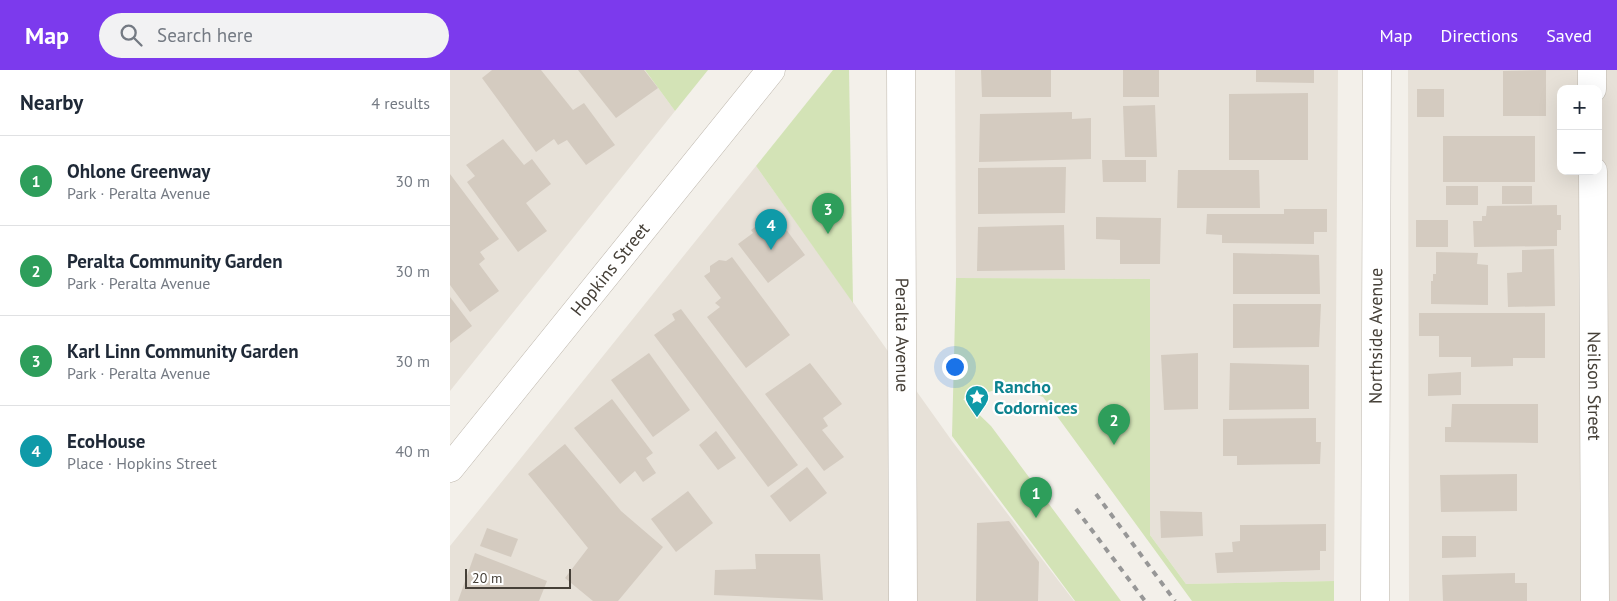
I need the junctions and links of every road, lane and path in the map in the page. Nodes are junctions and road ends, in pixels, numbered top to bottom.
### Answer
1 (771, 70) edge
2 (901, 70) edge
3 (1377, 70) edge
4 (1592, 70) edge
5 (1592, 85) edge
6 (1593, 175) edge
7 (450, 468) edge
8 (903, 601) edge
9 (1374, 601) edge
10 (1595, 601) edge

1 - 7 street, Hopkins Street
2 - 8 street, Peralta Avenue
3 - 9 street, Northside Avenue
4 - 5 street
6 - 10 street, Neilson Street

